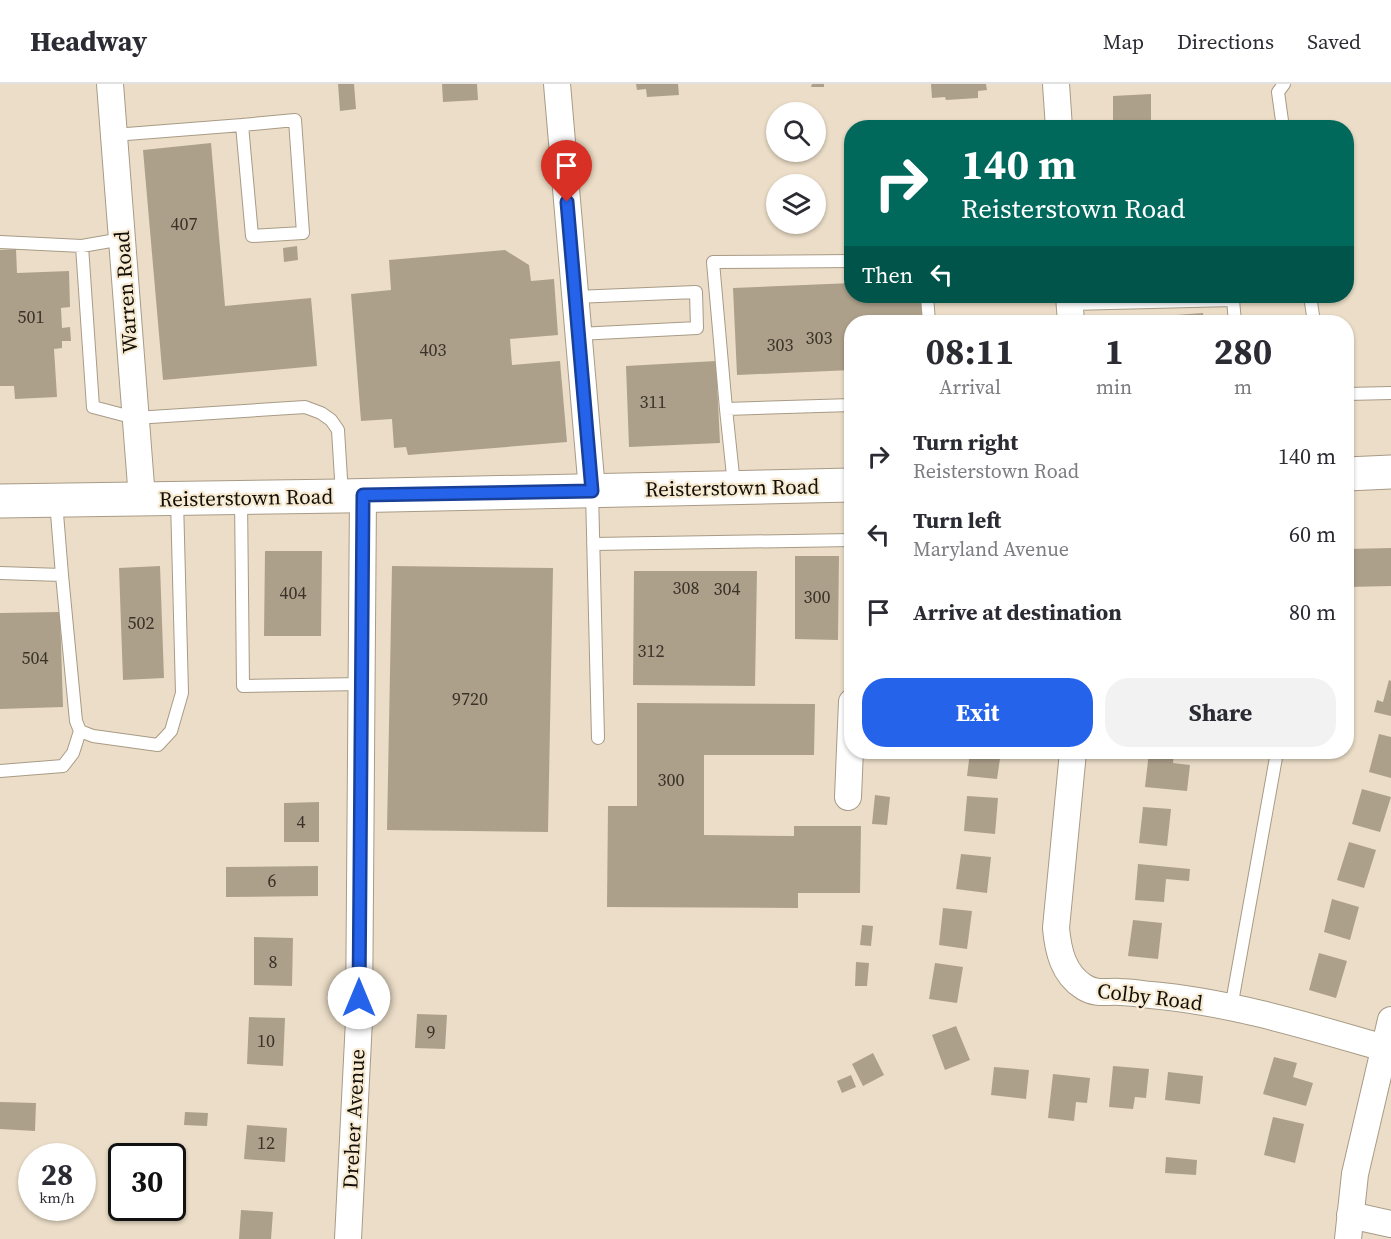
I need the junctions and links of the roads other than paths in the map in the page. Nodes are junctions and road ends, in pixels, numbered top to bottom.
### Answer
1 (110, 84) edge
2 (557, 84) edge
3 (1056, 84) edge
4 (1284, 84) edge
5 (1058, 120) edge
6 (1282, 120) edge
7 (242, 125) junction
8 (114, 135) junction
9 (122, 239) junction
10 (0, 242) edge
11 (82, 246) junction
12 (844, 261) edge
13 (575, 297) junction
14 (1163, 303) edge
15 (1070, 307) edge
16 (578, 334) junction
17 (1391, 393) edge
18 (1354, 394) edge
19 (844, 405) edge
20 (726, 410) junction
21 (135, 418) junction
22 (1391, 472) edge
23 (1354, 474) edge
24 (844, 485) edge
25 (735, 488) junction
26 (592, 491) junction
27 (353, 495) junction
28 (240, 497) junction
29 (142, 499) junction
30 (177, 499) junction
31 (0, 501) edge
32 (56, 501) junction
33 (844, 540) edge
34 (593, 544) junction
35 (0, 573) edge
36 (62, 575) junction
37 (362, 684) junction
38 (78, 726) junction
39 (598, 738) dead end
40 (850, 759) edge
41 (1072, 759) edge
42 (1276, 759) edge
43 (0, 771) edge
44 (848, 797) dead end
45 (1231, 1008) junction
46 (1391, 1020) edge
47 (1383, 1048) junction
48 (1391, 1224) edge
49 (1349, 1227) edge
50 (348, 1239) edge

1 - 8 street, Warren Road
2 - 13 street
3 - 5 street
4 - 6 lane
7 - 7 lane
7 - 8 lane
8 - 9 street, Warren Road
9 - 11 lane
9 - 21 street, Warren Road
10 - 11 lane
11 - 21 lane
12 - 20 lane
13 - 16 street
13 - 16 lane
14 - 15 lane
16 - 26 street
17 - 18 lane
19 - 20 lane
20 - 25 lane
21 - 27 lane
21 - 29 street, Warren Road
22 - 23 main road
24 - 25 main road, Reisterstown Road
25 - 26 main road, Reisterstown Road
26 - 27 main road, Reisterstown Road
26 - 34 lane
27 - 28 main road, Reisterstown Road
27 - 37 street, Dreher Avenue
28 - 30 main road, Reisterstown Road
28 - 37 lane
29 - 30 main road, Reisterstown Road
29 - 32 main road, Reisterstown Road
30 - 38 lane
31 - 32 main road, Reisterstown Road
32 - 36 lane
33 - 34 lane
34 - 39 lane
35 - 36 lane
36 - 38 lane
37 - 50 street, Dreher Avenue
38 - 43 lane
40 - 44 street
41 - 45 street, Colby Road
42 - 45 lane
45 - 47 street, Colby Road
46 - 47 street
47 - 49 street
48 - 49 street

